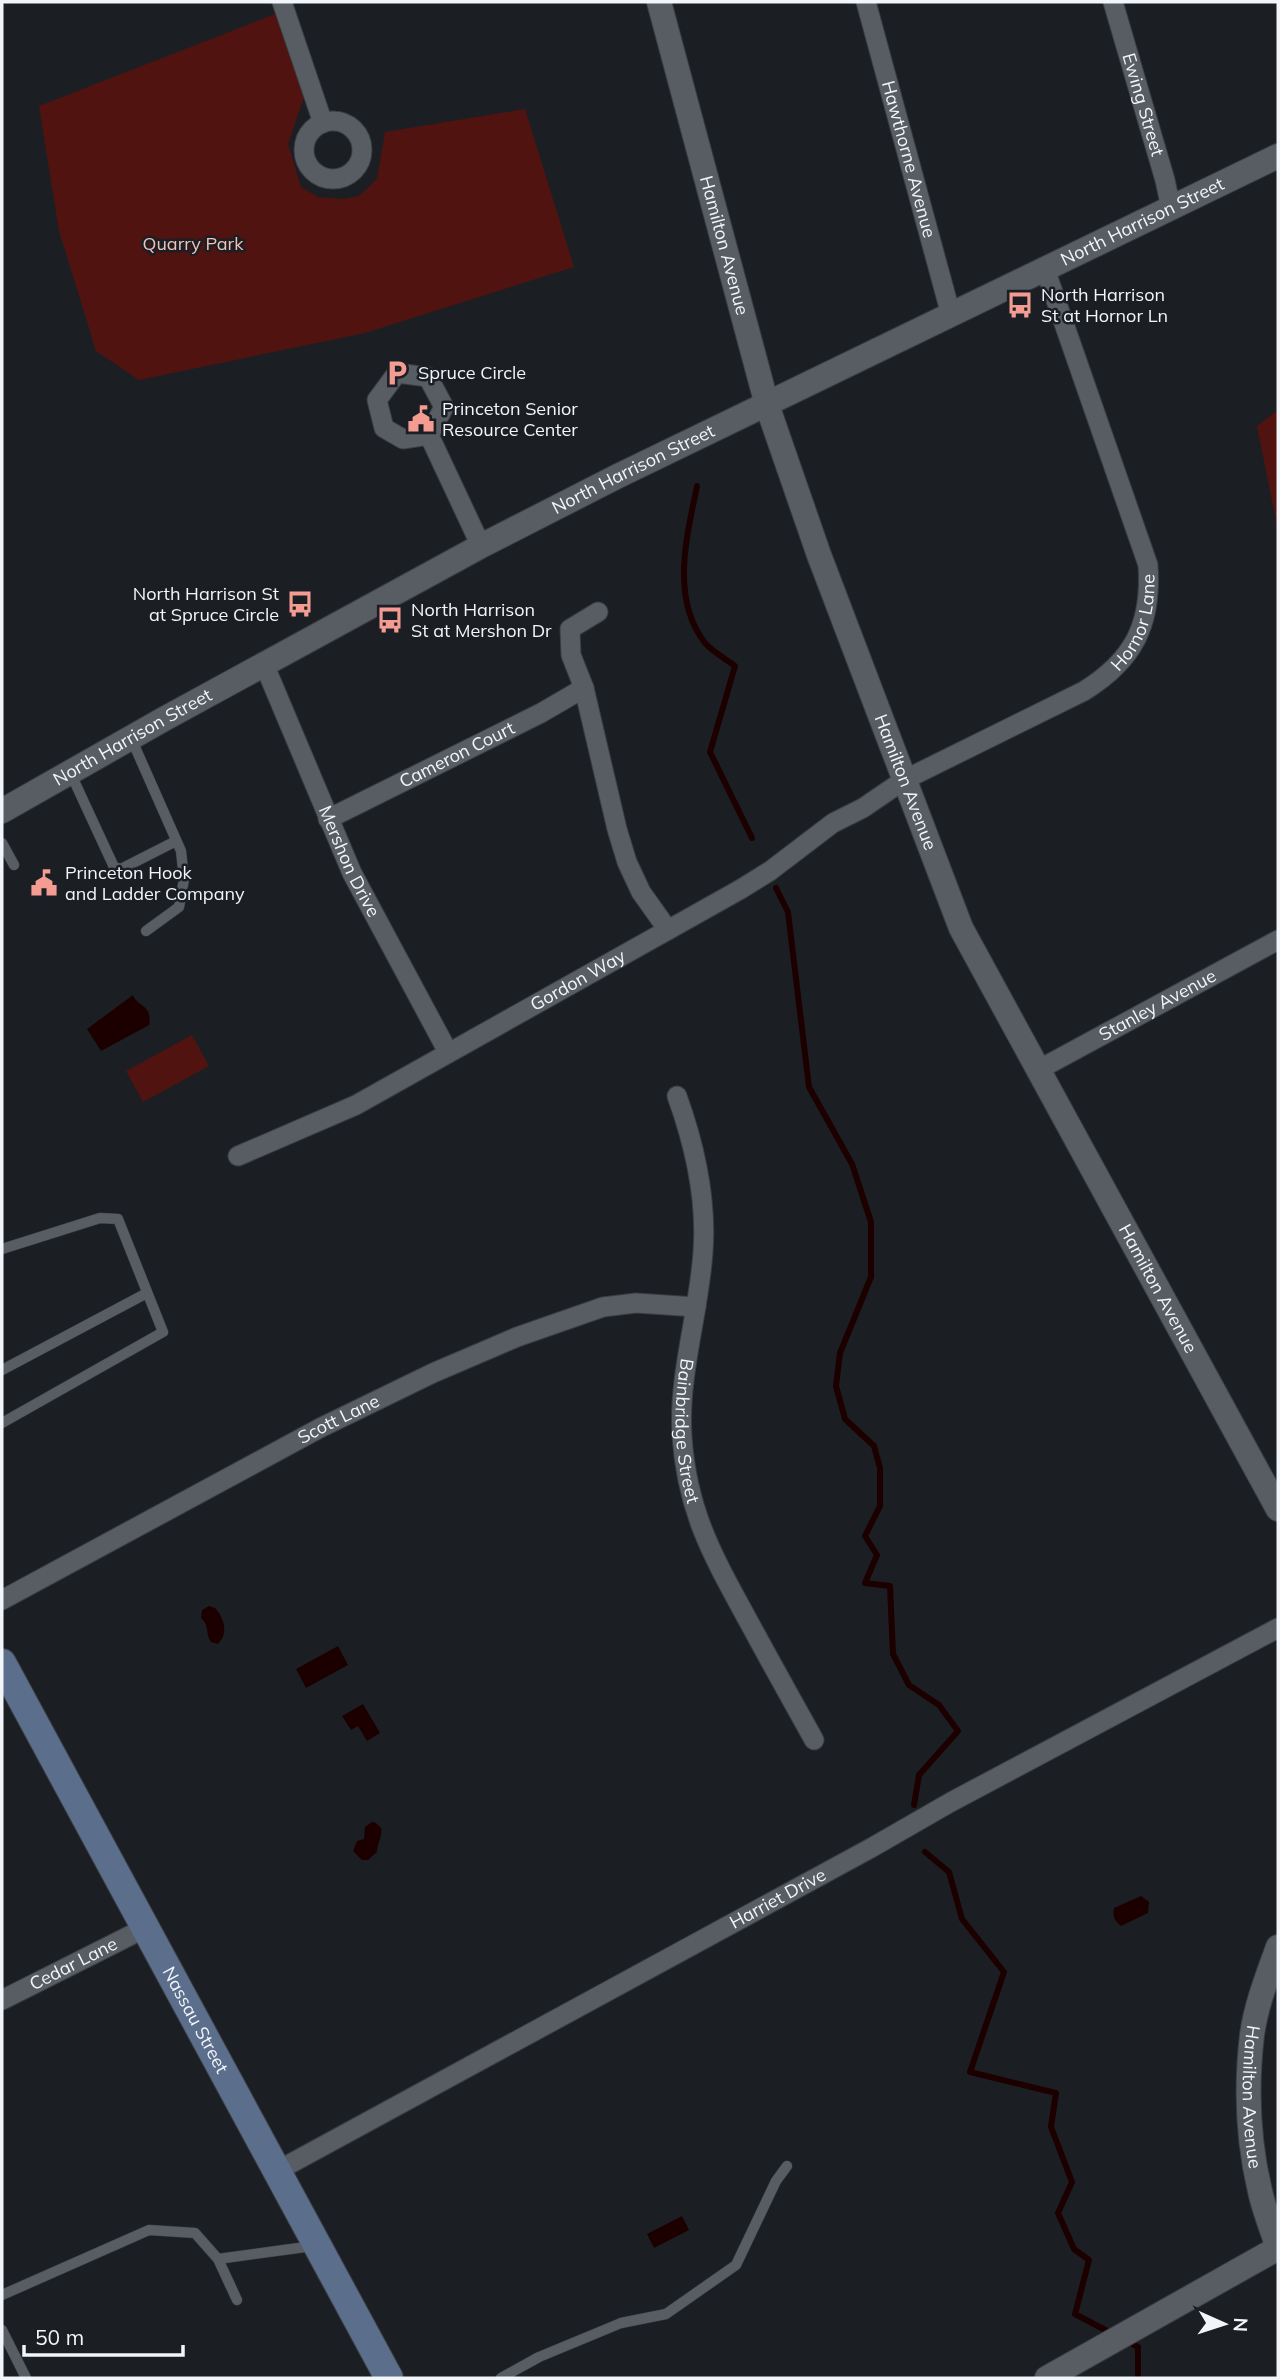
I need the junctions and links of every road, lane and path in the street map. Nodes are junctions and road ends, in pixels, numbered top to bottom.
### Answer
1 (282, 2) edge
2 (659, 2) edge
3 (866, 2) edge
4 (1112, 2) edge
5 (323, 122) dead end
6 (1278, 156) edge
7 (1171, 208) junction
8 (1045, 269) junction
9 (951, 315) junction
10 (767, 405) junction
11 (429, 435) dead end
12 (481, 546) junction
13 (598, 612) dead end
14 (264, 664) junction
15 (584, 688) junction
16 (131, 738) junction
17 (70, 771) junction
18 (904, 780) junction
19 (2, 811) edge
20 (328, 819) junction
21 (176, 841) junction
22 (2, 843) edge
23 (14, 865) dead end
24 (668, 930) junction
25 (146, 931) dead end
26 (1278, 940) edge
27 (448, 1052) junction
28 (1038, 1070) junction
29 (677, 1096) dead end
30 (238, 1156) dead end
31 (2, 1249) edge
32 (148, 1293) junction
33 (696, 1307) junction
34 (2, 1370) edge
35 (2, 1423) edge
36 (1278, 1509) edge
37 (2, 1600) edge
38 (1278, 1628) edge
39 (2, 1662) edge
40 (814, 1740) dead end
41 (145, 1928) junction
42 (1278, 1947) edge
43 (2, 2000) edge
44 (788, 2166) dead end
45 (277, 2171) junction
46 (317, 2245) junction
47 (1278, 2248) edge
48 (218, 2259) junction
49 (2, 2295) edge
50 (236, 2300) dead end
51 (2, 2330) edge
52 (26, 2378) edge
53 (389, 2378) edge
54 (501, 2378) edge
55 (1046, 2378) edge

1 - 5 street
2 - 10 street, Hamilton Avenue
3 - 9 street, Hawthorne Avenue
4 - 7 street, Ewing Street
6 - 7 street, North Harrison Street
7 - 8 street, North Harrison Street
8 - 9 street, North Harrison Street
8 - 18 street, Hornor Lane
9 - 10 street, North Harrison Street
10 - 12 street, North Harrison Street
10 - 18 street, Hamilton Avenue
11 - 12 street
12 - 14 street, North Harrison Street
13 - 15 street
14 - 16 street, North Harrison Street
14 - 20 street, Mershon Drive
15 - 20 street, Cameron Court
15 - 24 street
16 - 17 street, North Harrison Street
16 - 21 lane
17 - 19 street, North Harrison Street
17 - 21 lane
18 - 24 street, Gordon Way
18 - 28 street, Hamilton Avenue
20 - 27 street, Mershon Drive
21 - 25 lane
22 - 23 lane
24 - 27 street, Gordon Way
26 - 28 street, Stanley Avenue
27 - 30 street, Gordon Way
28 - 36 street, Hamilton Avenue
29 - 33 street, Bainbridge Street
31 - 32 lane
32 - 34 lane
32 - 35 lane
33 - 37 street, Scott Lane
33 - 40 street, Bainbridge Street
38 - 45 street, Harriet Drive
39 - 41 main road, Nassau Street
41 - 43 street, Cedar Lane
41 - 45 main road, Nassau Street
42 - 47 street, Hamilton Avenue
44 - 54 lane
45 - 46 main road, Nassau Street
46 - 48 lane
46 - 53 main road, Nassau Street
47 - 55 street
48 - 49 lane
48 - 50 lane
51 - 52 lane

